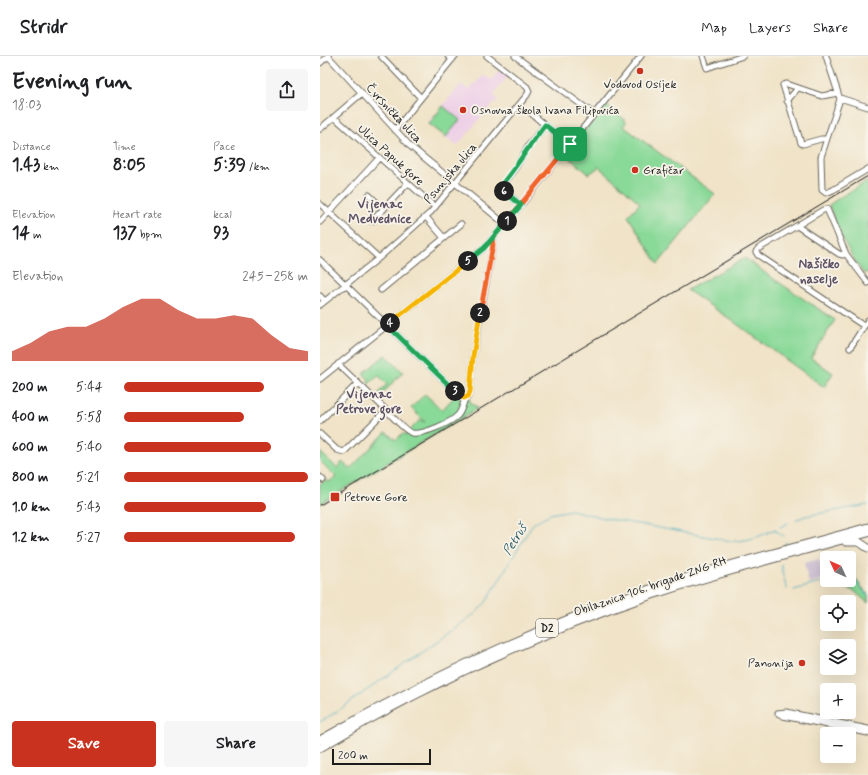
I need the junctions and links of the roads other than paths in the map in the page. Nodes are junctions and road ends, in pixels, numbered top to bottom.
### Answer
1 (328, 56) edge
2 (381, 56) edge
3 (448, 56) edge
4 (488, 56) edge
5 (496, 56) edge
6 (515, 56) edge
7 (641, 56) edge
8 (703, 56) edge
9 (743, 56) edge
10 (826, 56) edge
11 (454, 58) edge
12 (320, 63) edge
13 (496, 63) junction
14 (798, 88) junction
15 (362, 93) junction
16 (839, 96) junction
17 (421, 98) junction
18 (787, 101) junction
19 (868, 107) edge
20 (531, 114) dead end
21 (594, 114) junction
22 (334, 117) junction
23 (545, 125) junction
24 (320, 129) edge
25 (395, 130) junction
26 (826, 139) junction
27 (570, 144) junction
28 (379, 158) junction
29 (868, 169) edge
30 (455, 182) junction
31 (408, 183) junction
32 (369, 195) dead end
33 (320, 204) edge
34 (521, 205) junction
35 (435, 207) junction
36 (384, 209) junction
37 (329, 212) junction
38 (426, 217) junction
39 (372, 221) dead end
40 (320, 222) edge
41 (461, 224) dead end
42 (505, 224) junction
43 (797, 226) junction
44 (444, 238) junction
45 (492, 239) junction
46 (846, 254) junction
47 (379, 258) junction
48 (320, 260) edge
49 (868, 283) edge
50 (345, 285) junction
51 (381, 290) dead end
52 (320, 296) edge
53 (325, 301) junction
54 (320, 305) edge
55 (868, 320) edge
56 (387, 325) junction
57 (864, 326) junction
58 (850, 348) dead end
59 (338, 364) junction
60 (320, 379) edge
61 (358, 383) junction
62 (464, 398) junction
63 (386, 410) junction
64 (320, 421) edge
65 (320, 434) edge
66 (868, 527) edge
67 (868, 533) edge
68 (830, 544) junction
69 (868, 548) edge
70 (868, 729) edge
71 (868, 733) edge
72 (320, 740) edge
73 (320, 748) edge

1 - 12 street
1 - 15 street, Čvrsnička ulica
2 - 17 street
3 - 11 street
4 - 13 street
5 - 13 street
6 - 21 street
7 - 21 street
8 - 9 street
10 - 16 street
11 - 17 street
13 - 30 street, Psunjska ulica
14 - 16 street
14 - 18 street
14 - 18 street
15 - 22 street
15 - 25 street, Čvrsnička ulica
16 - 19 street
16 - 26 street
17 - 25 street
18 - 26 street
20 - 23 street
21 - 27 street
22 - 24 street
22 - 28 street, Ulica Papuk gore
23 - 27 street
23 - 34 street
25 - 30 street, Čvrsnička ulica
26 - 29 street
27 - 34 street
28 - 31 street, Ulica Papuk gore
28 - 37 street
30 - 35 street, Psunjska ulica
30 - 42 street, Čvrsnička ulica
31 - 35 street, Ulica Papuk gore
31 - 36 street
32 - 36 street
33 - 37 street
34 - 42 street
35 - 38 street, Psunjska ulica
36 - 39 street
37 - 40 street
37 - 47 street
38 - 44 street
38 - 47 street, Psunjska ulica
41 - 44 street
42 - 45 street
43 - 46 street
43 - 46 street
43 - 57 street
44 - 51 street
45 - 56 street
45 - 62 street
46 - 49 street
47 - 50 street, Psunjska ulica
48 - 50 street
50 - 53 street, Psunjska ulica
50 - 56 street
52 - 53 street
53 - 54 street, Psunjska ulica
55 - 57 street
56 - 59 street
56 - 62 street
57 - 58 street
59 - 60 street
59 - 61 street
61 - 63 street
61 - 64 street
62 - 63 street
63 - 65 street
66 - 72 highway, Obilaznica 106. brigade ZNG RH / D2
67 - 68 highway, Obilaznica 106. brigade ZNG RH / D2
68 - 69 highway
68 - 73 highway, Obilaznica 106. brigade ZNG RH / D2
70 - 71 street

